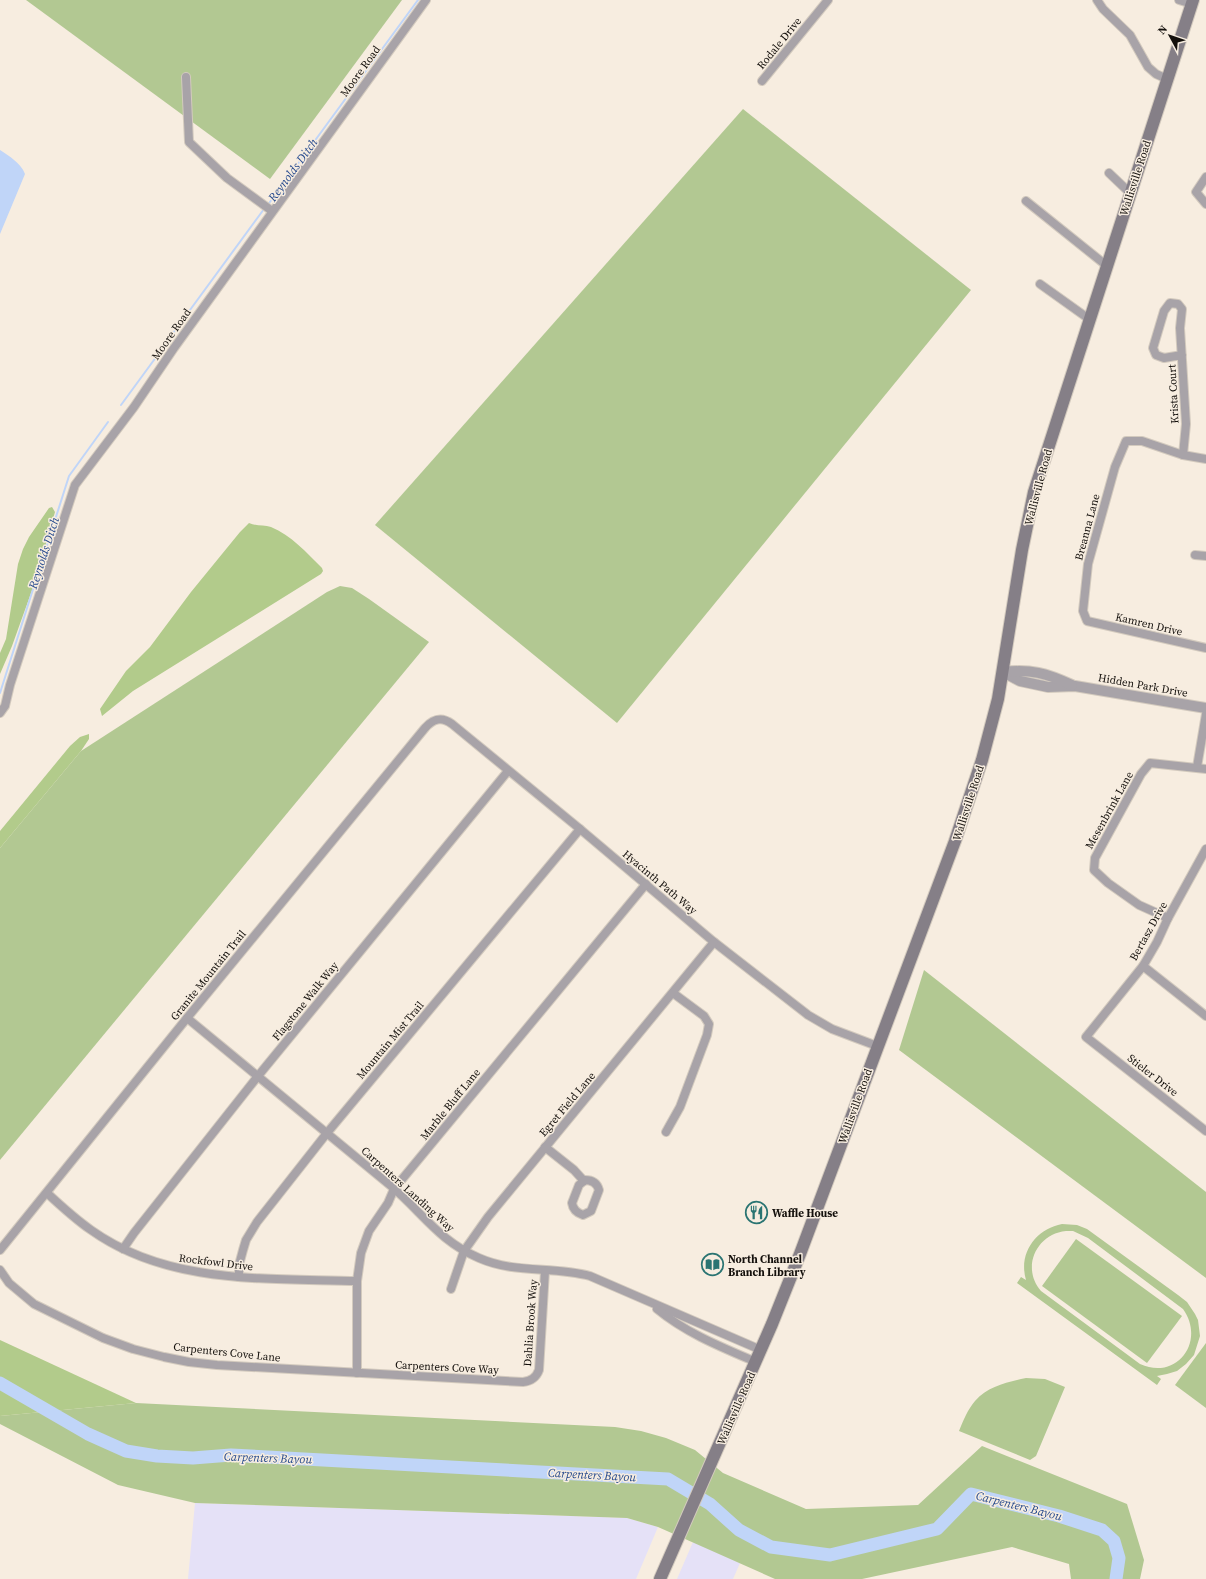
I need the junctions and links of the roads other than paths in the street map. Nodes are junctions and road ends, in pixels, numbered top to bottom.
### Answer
1 (426, 0) edge
2 (828, 0) edge
3 (1097, 0) edge
4 (1179, 0) edge
5 (1192, 2) edge
6 (186, 77) dead end
7 (1168, 79) junction
8 (762, 81) dead end
9 (1109, 173) dead end
10 (1206, 177) edge
11 (1130, 193) junction
12 (1026, 201) dead end
13 (1206, 204) edge
14 (272, 211) junction
15 (1107, 266) junction
16 (1040, 284) dead end
17 (1089, 320) junction
18 (1182, 355) junction
19 (1182, 455) junction
20 (1206, 458) edge
21 (1195, 555) dead end
22 (1206, 556) edge
23 (1087, 621) joint
24 (1206, 648) edge
25 (1003, 672) junction
26 (1206, 708) edge
27 (0, 713) edge
28 (1206, 714) edge
29 (438, 719) joint
30 (1197, 767) junction
31 (1206, 769) edge
32 (508, 771) junction
33 (580, 829) junction
34 (1206, 849) edge
35 (646, 884) junction
36 (1168, 918) junction
37 (714, 942) junction
38 (1143, 966) junction
39 (673, 993) junction
40 (1206, 1016) edge
41 (187, 1018) junction
42 (1086, 1037) joint
43 (877, 1046) junction
44 (258, 1076) junction
45 (1206, 1131) edge
46 (666, 1132) dead end
47 (327, 1133) junction
48 (545, 1147) junction
49 (584, 1181) dead end
50 (394, 1189) junction
51 (47, 1193) junction
52 (123, 1249) junction
53 (0, 1250) edge
54 (464, 1251) junction
55 (0, 1270) edge
56 (545, 1271) junction
57 (238, 1277) junction
58 (357, 1281) junction
59 (451, 1288) dead end
60 (650, 1303) junction
61 (758, 1356) junction
62 (357, 1374) junction
63 (535, 1377) joint
64 (660, 1579) edge

1 - 14 street, Moore Road
2 - 8 street, Rodale Drive
3 - 7 street
4 - 5 street
5 - 7 main road, Wallisville Road
6 - 14 street
7 - 11 main road, Wallisville Road
9 - 11 street
10 - 13 street
11 - 15 main road, Wallisville Road
12 - 15 street
14 - 27 street, Moore Road
15 - 17 main road, Wallisville Road
16 - 17 street
17 - 25 main road, Wallisville Road
18 - 18 street, Krista Court
18 - 19 street, Krista Court
19 - 20 street
19 - 23 street, Breanna Lane
21 - 22 street
23 - 24 street, Kamren Drive
25 - 26 street, Hidden Park Drive
25 - 43 main road, Wallisville Road
28 - 30 street
29 - 32 street, Hyacinth Path Way
29 - 41 street, Granite Mountain Trail
30 - 31 street
30 - 36 street, Mesenbrink Lane
32 - 33 street, Hyacinth Path Way
32 - 44 street, Flagstone Walk Way
33 - 35 street, Hyacinth Path Way
33 - 47 street, Mountain Mist Trail
34 - 36 street, Bertasz Drive
35 - 37 street, Hyacinth Path Way
35 - 50 street, Marble Bluff Lane
36 - 38 street, Bertasz Drive
37 - 39 street, Egret Field Lane
37 - 43 street, Hyacinth Path Way
38 - 40 street
38 - 42 street, Bertasz Drive
39 - 46 street
39 - 48 street, Egret Field Lane
41 - 44 street, Carpenters Landing Way
41 - 51 street, Granite Mountain Trail
42 - 45 street, Stieler Drive
43 - 61 main road, Wallisville Road
44 - 47 street, Carpenters Landing Way
44 - 52 street, Flagstone Walk Way
47 - 50 street, Carpenters Landing Way
47 - 57 street, Mountain Mist Trail
48 - 49 street
48 - 54 street, Egret Field Lane
50 - 54 street, Carpenters Landing Way
50 - 58 street, Marble Bluff Lane
51 - 52 street, Rockfowl Drive
51 - 53 street, Granite Mountain Trail
52 - 57 street, Rockfowl Drive
54 - 56 street, Carpenters Landing Way
54 - 59 street, Egret Field Lane
55 - 62 street, Carpenters Cove Lane
56 - 60 street, Carpenters Landing Way
56 - 63 street, Dahlia Brook Way
57 - 58 street, Rockfowl Drive
58 - 62 street, Marble Bluff Lane
60 - 61 street, Carpenters Landing Way
60 - 61 street, Carpenters Landing Way
61 - 64 main road, Wallisville Road
62 - 63 street, Carpenters Cove Way

